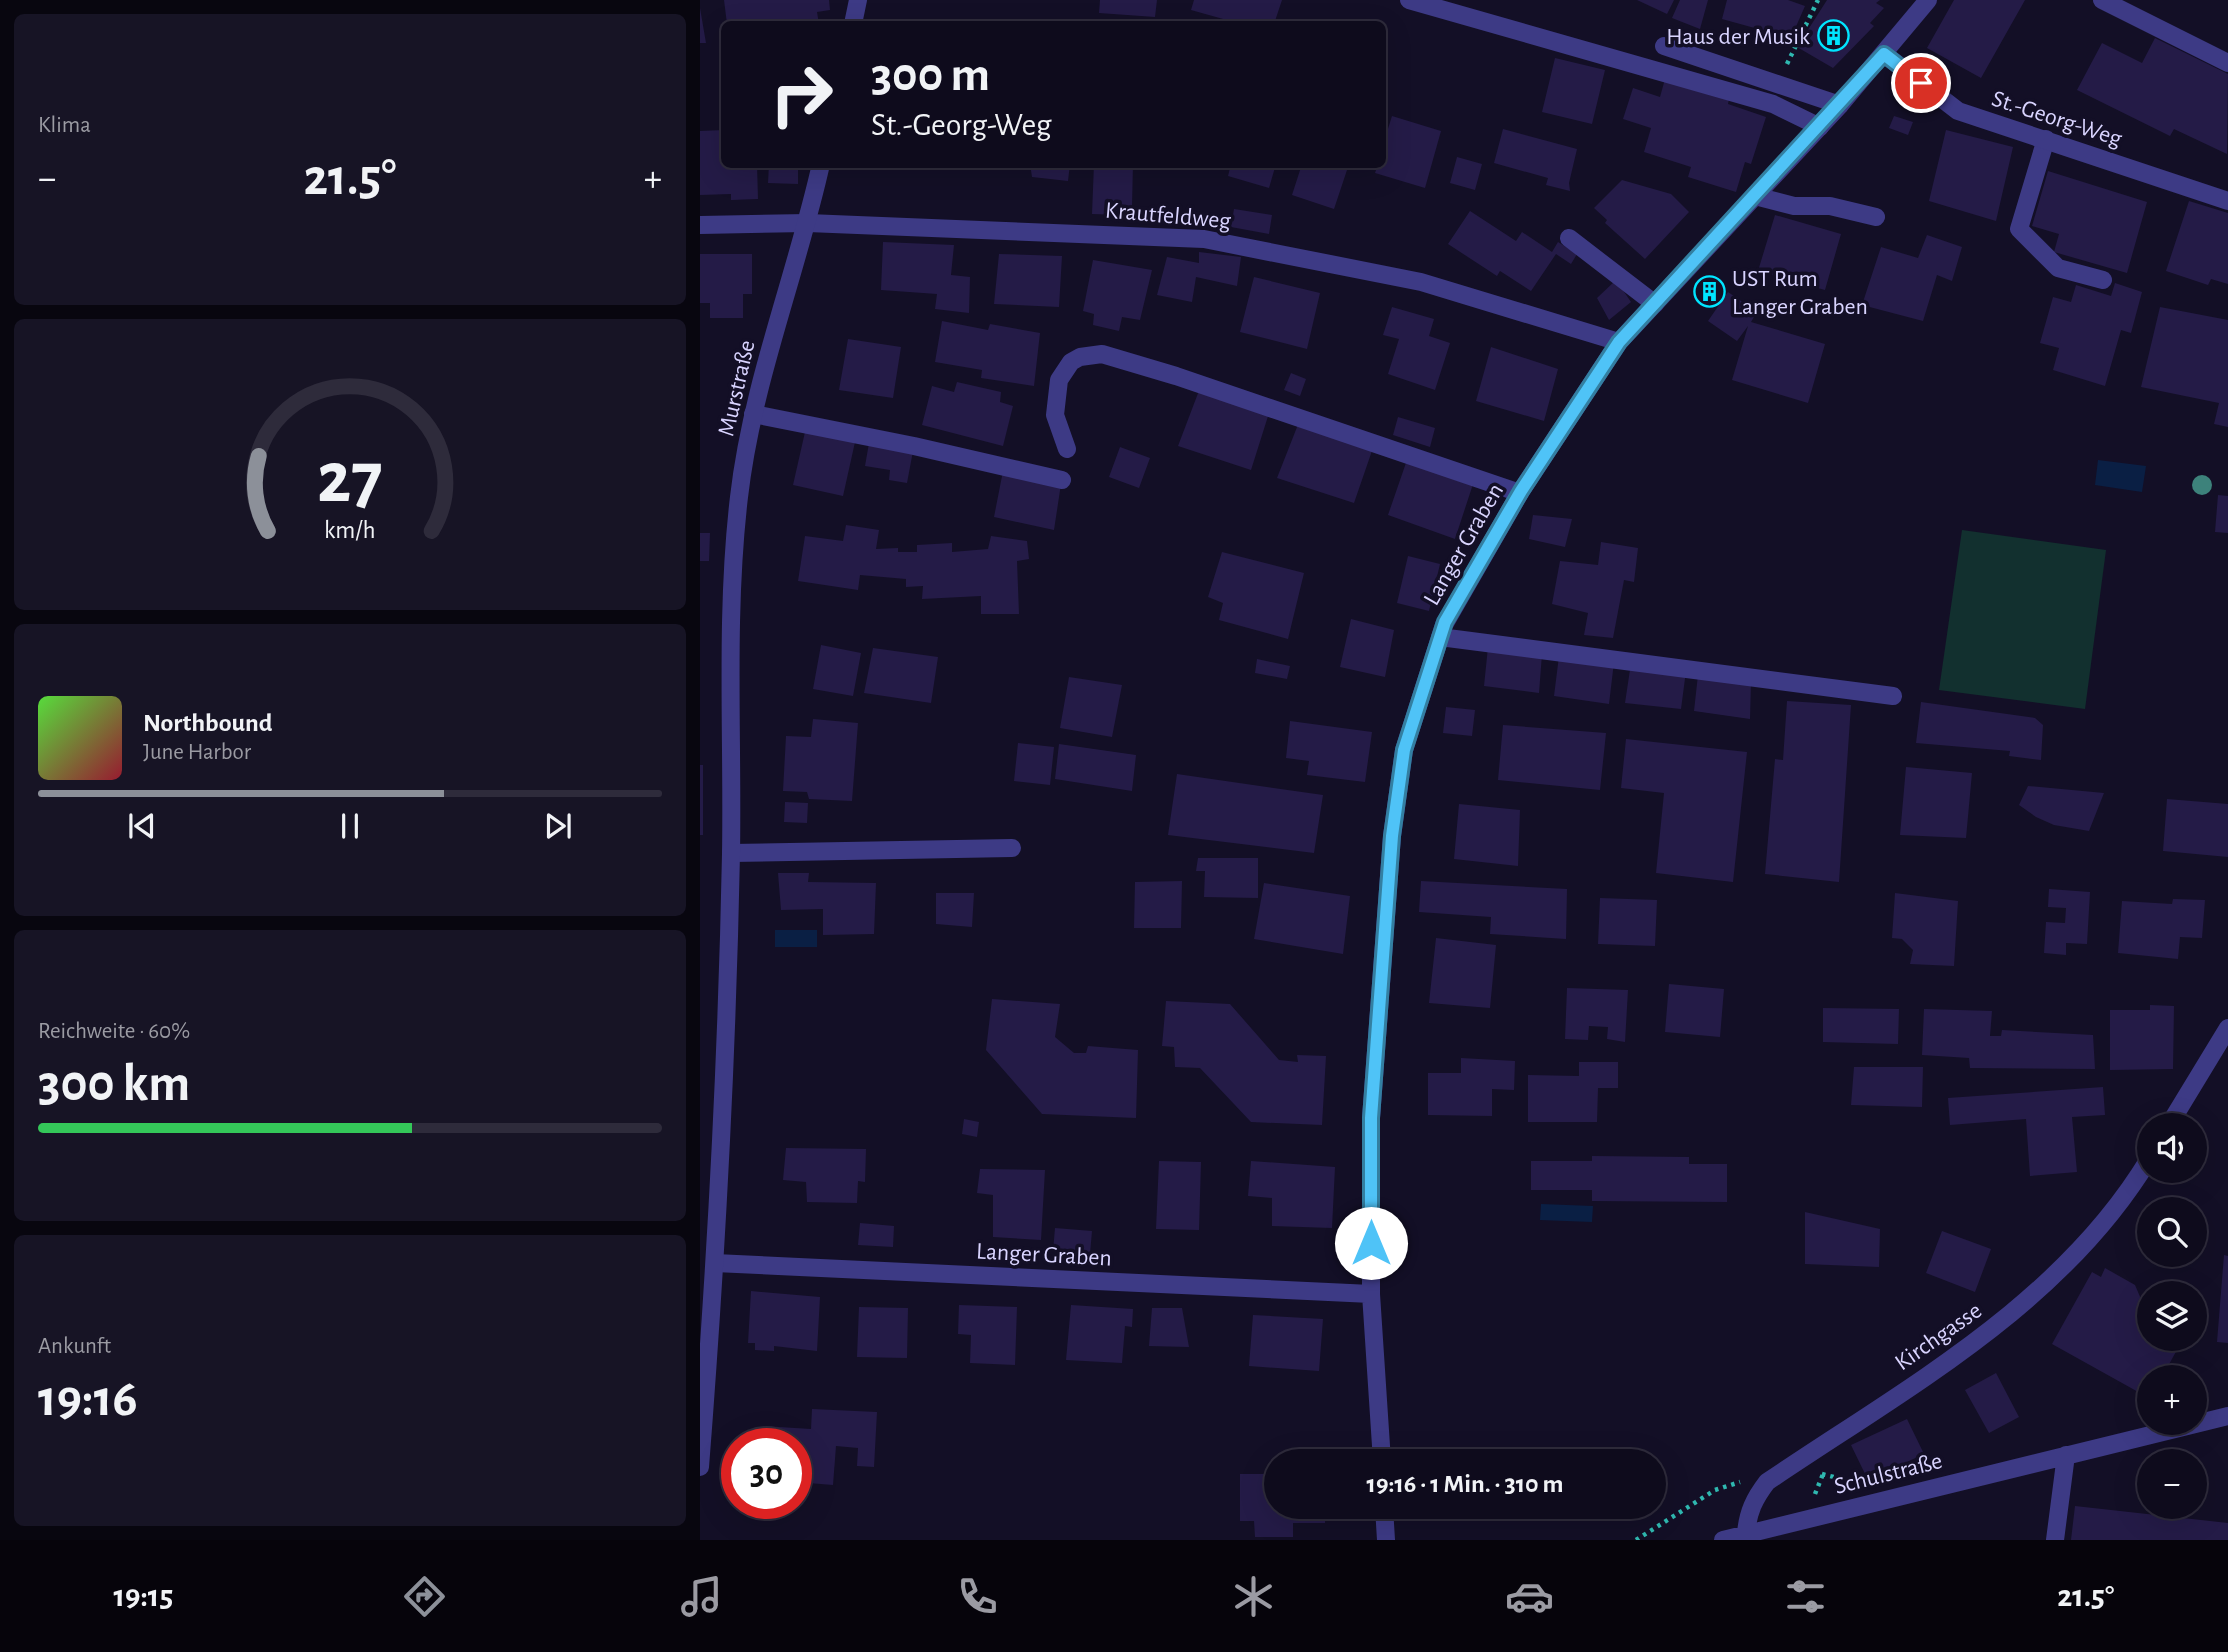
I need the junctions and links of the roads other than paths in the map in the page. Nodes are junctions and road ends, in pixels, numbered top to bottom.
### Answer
1 (858, 0) edge
2 (1409, 0) edge
3 (1928, 0) edge
4 (2102, 0) edge
5 (854, 21) edge
6 (1664, 46) dead end
7 (1884, 54) junction
8 (2228, 63) edge
9 (1840, 105) junction
10 (1820, 127) junction
11 (2046, 139) junction
12 (820, 168) edge
13 (1755, 196) junction
14 (2228, 201) edge
15 (1876, 217) dead end
16 (808, 223) junction
17 (700, 225) edge
18 (1569, 238) dead end
19 (2103, 280) dead end
20 (1655, 304) junction
21 (1619, 342) junction
22 (753, 414) junction
23 (1067, 449) dead end
24 (1062, 480) dead end
25 (1520, 493) junction
26 (1440, 637) junction
27 (1893, 696) dead end
28 (1012, 848) dead end
29 (731, 853) junction
30 (2228, 1028) edge
31 (2176, 1113) edge
32 (2137, 1176) edge
33 (716, 1263) junction
34 (1371, 1294) junction
35 (2228, 1416) edge
36 (1381, 1449) edge
37 (2066, 1455) junction
38 (700, 1467) edge
39 (1384, 1519) edge
40 (1746, 1533) junction
41 (1385, 1540) edge
42 (1723, 1540) edge
43 (2055, 1540) edge

1 - 5 street
2 - 10 street
3 - 7 street, Langer Graben
4 - 8 street
6 - 9 street
7 - 9 street, Langer Graben
7 - 11 street, St.-Georg-Weg
9 - 10 street, Langer Graben
10 - 13 street, Langer Graben
11 - 14 street, St.-Georg-Weg
11 - 19 street
12 - 16 street, Murstraße
13 - 15 street
13 - 20 street, Langer Graben
16 - 17 street, Krautfeldweg
16 - 21 street, Krautfeldweg
16 - 22 street, Murstraße
18 - 20 street
20 - 21 street, Langer Graben
21 - 25 street, Langer Graben
22 - 24 street
22 - 29 street, Murstraße
23 - 25 street
25 - 26 street, Langer Graben
26 - 27 street
26 - 34 street, Langer Graben
28 - 29 street
29 - 33 street, Murstraße
30 - 31 street
32 - 40 street, Kirchgasse
33 - 34 street, Langer Graben
33 - 38 street, Murstraße
34 - 36 street, Langer Graben
35 - 37 street, Schulstraße
37 - 40 street, Schulstraße
37 - 43 street
39 - 41 street
40 - 42 street, Schulstraße

